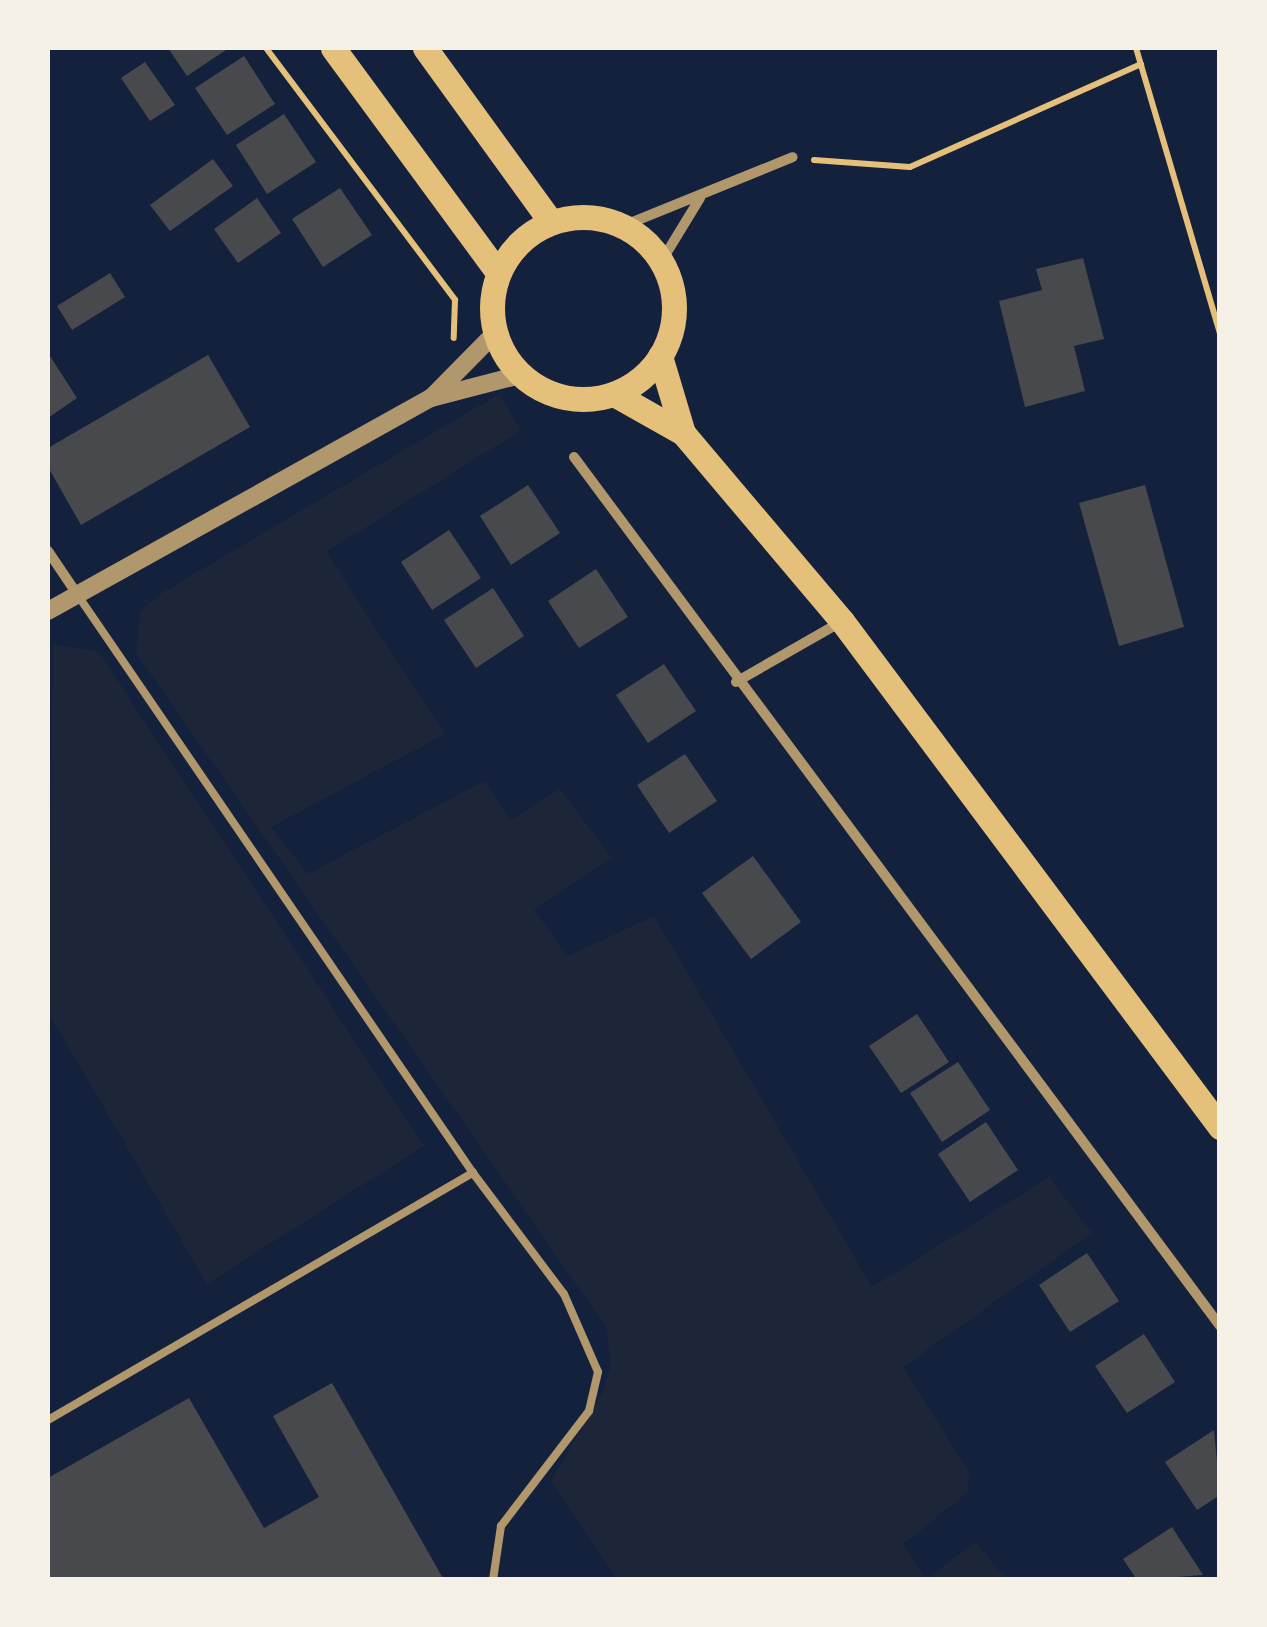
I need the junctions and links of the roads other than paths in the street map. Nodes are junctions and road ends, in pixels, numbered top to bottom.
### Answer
1 (333, 48) edge
2 (425, 48) edge
3 (793, 157) road end
4 (701, 198) junction
5 (551, 222) junction
6 (624, 226) junction
7 (661, 262) junction
8 (498, 273) junction
9 (495, 333) junction
10 (660, 356) junction
11 (520, 375) junction
12 (614, 394) junction
13 (431, 398) junction
14 (683, 433) junction
15 (574, 457) dead end
16 (48, 552) edge
17 (77, 594) junction
18 (48, 611) edge
19 (842, 622) junction
20 (736, 682) junction
21 (1220, 1127) edge
22 (473, 1173) junction
23 (1220, 1326) edge
24 (48, 1420) edge
25 (493, 1580) edge

1 - 8 main road
2 - 5 main road
3 - 4 street
4 - 6 street
4 - 7 street
5 - 6 main road
5 - 8 main road
6 - 7 main road
7 - 10 main road
8 - 9 main road
9 - 11 main road
9 - 13 street
10 - 12 main road
10 - 14 main road
11 - 12 main road
11 - 13 street
12 - 14 main road
13 - 17 street
14 - 19 main road
15 - 20 street
16 - 17 street
17 - 18 street
17 - 22 lane
19 - 20 street
19 - 21 main road
20 - 23 street
22 - 24 lane
22 - 25 lane

